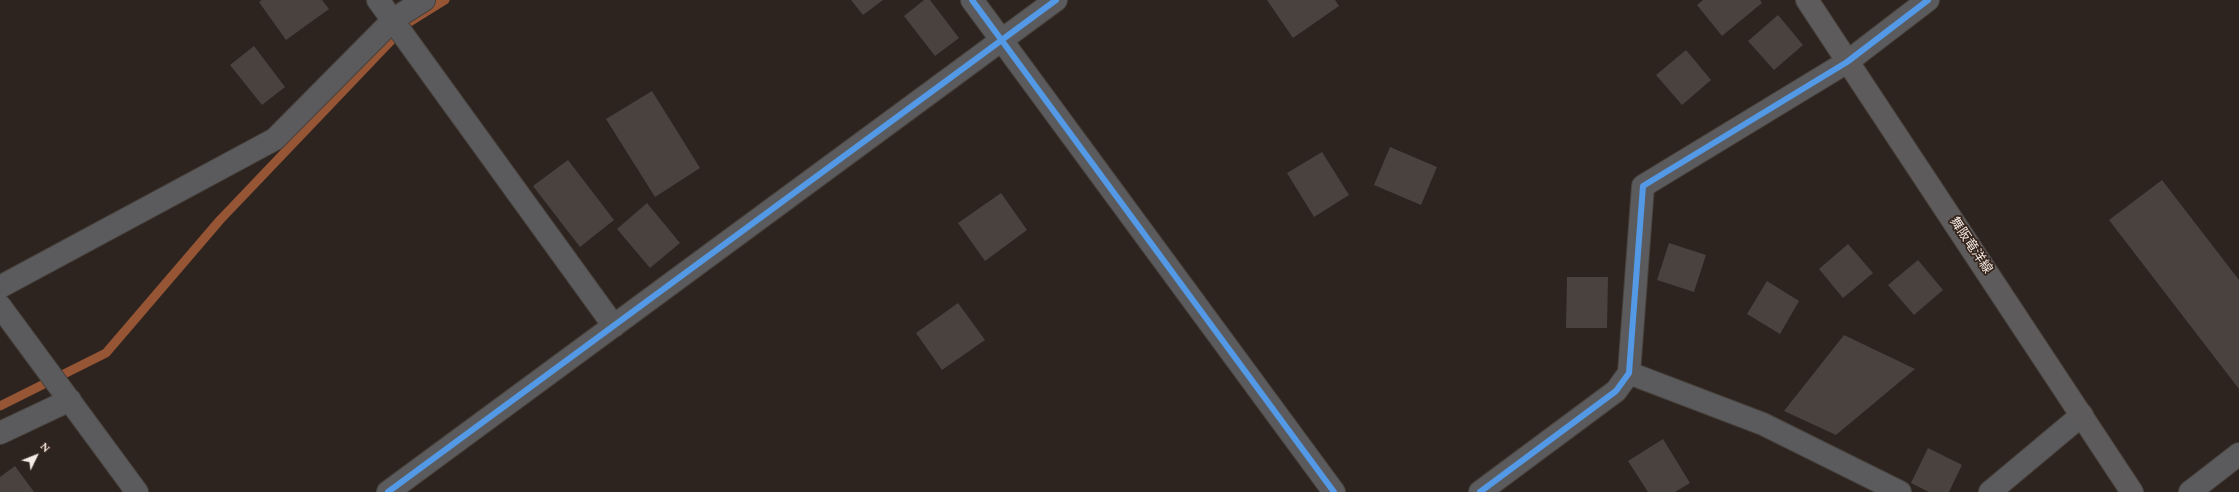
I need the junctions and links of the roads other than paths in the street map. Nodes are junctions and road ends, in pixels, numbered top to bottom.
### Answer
1 (378, 0) edge
2 (424, 0) edge
3 (972, 0) edge
4 (1056, 0) edge
5 (1807, 0) edge
6 (1928, 0) edge
7 (394, 19) junction
8 (1002, 40) junction
9 (1847, 62) junction
10 (0, 287) edge
11 (0, 306) edge
12 (614, 326) junction
13 (1629, 374) junction
14 (65, 395) junction
15 (2082, 415) junction
16 (0, 433) edge
17 (2239, 454) edge
18 (137, 492) edge
19 (388, 492) edge
20 (1334, 492) edge
21 (1480, 492) edge
22 (1900, 492) edge
23 (1990, 492) edge
24 (2132, 492) edge
25 (2190, 492) edge

1 - 7 street
2 - 7 street
3 - 8 street
4 - 8 street
5 - 9 main road, 舞阪竜洋線
6 - 9 street
7 - 10 street
7 - 12 street
8 - 12 street
8 - 20 street
9 - 13 street
9 - 15 main road, 舞阪竜洋線
11 - 14 street
12 - 19 street
13 - 21 street
13 - 22 street
14 - 16 street
14 - 18 street
15 - 23 street
15 - 24 main road, 舞阪竜洋線
17 - 25 street

